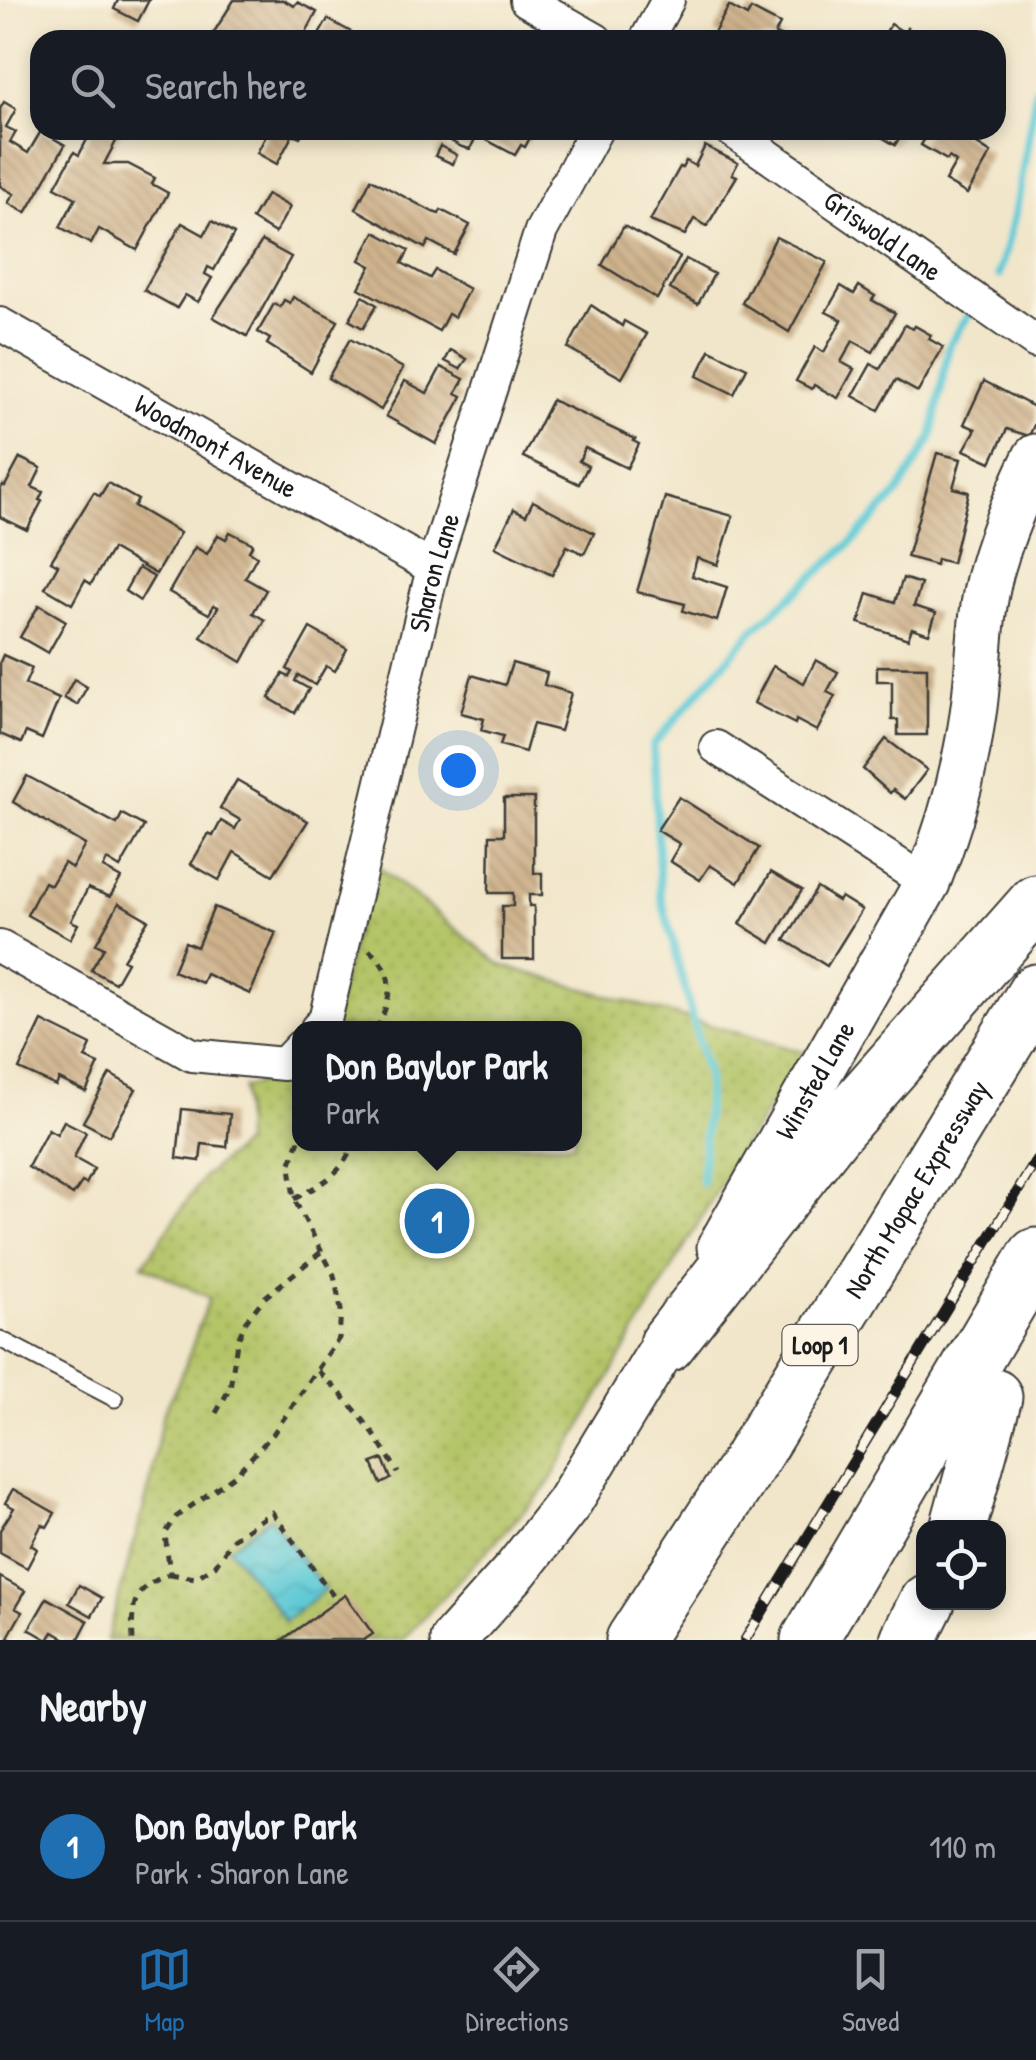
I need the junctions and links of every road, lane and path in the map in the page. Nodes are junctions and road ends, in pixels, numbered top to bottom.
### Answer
1 (526, 0) edge
2 (668, 0) edge
3 (578, 30) edge
4 (652, 30) edge
5 (591, 140) edge
6 (746, 140) edge
7 (0, 324) edge
8 (1036, 342) edge
9 (1036, 458) edge
10 (433, 568) junction
11 (716, 747) dead end
12 (927, 883) junction
13 (1036, 903) edge
14 (346, 934) junction
15 (0, 947) edge
16 (1036, 992) edge
17 (324, 1021) edge
18 (380, 1021) edge
19 (1036, 1054) edge
20 (292, 1056) edge
21 (295, 1151) edge
22 (351, 1151) edge
23 (294, 1199) junction
24 (321, 1252) junction
25 (1036, 1256) edge
26 (1036, 1325) edge
27 (0, 1338) edge
28 (666, 1344) junction
29 (318, 1371) junction
30 (994, 1397) junction
31 (116, 1399) dead end
32 (216, 1413) dead end
33 (398, 1474) dead end
34 (960, 1520) edge
35 (170, 1574) junction
36 (334, 1597) dead end
37 (923, 1610) edge
38 (133, 1640) edge
39 (453, 1640) edge
40 (634, 1640) edge
41 (680, 1640) edge
42 (809, 1640) edge
43 (853, 1640) edge
44 (908, 1640) edge

1 - 3 street
2 - 4 street
5 - 10 street, Sharon Lane
6 - 8 street, Griswold Lane
7 - 10 street, Woodmont Avenue
9 - 12 main road, Winsted Lane
10 - 14 street, Sharon Lane
11 - 12 street
12 - 28 main road, Winsted Lane
13 - 28 highway
14 - 17 street, Sharon Lane
14 - 18 path
15 - 20 street
16 - 40 highway, North Mopac Expressway / Loop 1
19 - 41 highway
21 - 23 path
22 - 23 path
23 - 24 path
24 - 29 path
24 - 32 path
25 - 42 highway
26 - 30 highway
27 - 31 lane
28 - 39 main road, Winsted Lane
29 - 33 path
29 - 35 path
30 - 34 highway
30 - 43 highway
35 - 36 path
35 - 38 path
37 - 44 highway

